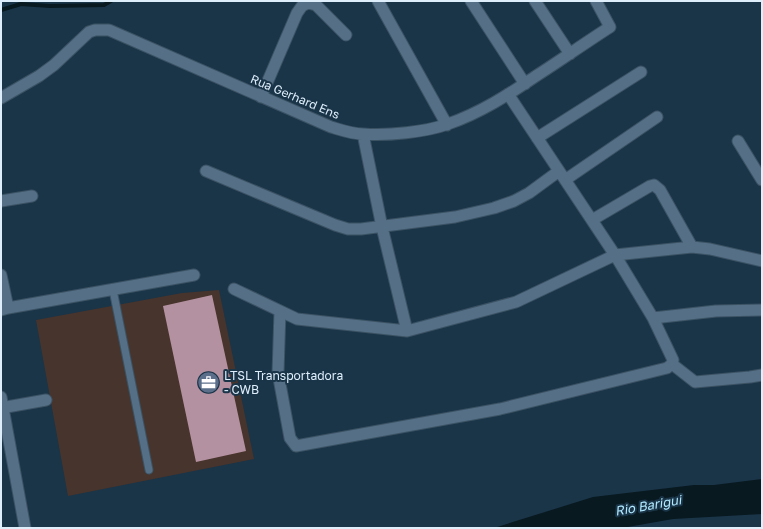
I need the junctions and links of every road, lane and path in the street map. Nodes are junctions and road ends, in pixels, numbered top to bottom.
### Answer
1 (378, 1) edge
2 (471, 1) edge
3 (535, 1) edge
4 (596, 1) edge
5 (346, 35) dead end
6 (570, 54) junction
7 (641, 72) dead end
8 (525, 84) junction
9 (508, 94) junction
10 (261, 96) junction
11 (1, 98) edge
12 (657, 117) dead end
13 (447, 125) junction
14 (363, 134) junction
15 (537, 138) junction
16 (738, 141) dead end
17 (206, 171) dead end
18 (562, 176) junction
19 (762, 180) edge
20 (32, 196) dead end
21 (1, 201) edge
22 (592, 220) junction
23 (382, 227) junction
24 (692, 247) junction
25 (615, 255) junction
26 (762, 261) edge
27 (1, 275) edge
28 (194, 275) dead end
29 (234, 289) dead end
30 (113, 290) junction
31 (4, 309) edge
32 (762, 310) edge
33 (280, 311) junction
34 (654, 318) junction
35 (407, 331) junction
36 (672, 364) junction
37 (762, 374) edge
38 (46, 400) dead end
39 (2, 404) edge
40 (149, 470) dead end
41 (25, 528) edge

1 - 13 street
2 - 8 street
3 - 6 street
4 - 6 street, Rua Gerhard Ens
5 - 10 street
6 - 8 street, Rua Gerhard Ens
7 - 15 street
8 - 9 street, Rua Gerhard Ens
9 - 13 street, Rua Gerhard Ens
9 - 15 street
10 - 11 street, Rua Gerhard Ens
10 - 14 street, Rua Gerhard Ens
12 - 18 street
13 - 14 street, Rua Gerhard Ens
14 - 23 street
15 - 18 street
16 - 19 street
17 - 23 street
18 - 22 street
18 - 23 street
20 - 21 street
22 - 24 street
22 - 25 street
23 - 35 street
24 - 25 street
24 - 26 street
25 - 34 street
25 - 35 street
27 - 31 street
28 - 30 street
29 - 33 street
30 - 31 street
30 - 40 lane
32 - 34 street
33 - 35 street
33 - 36 street
34 - 36 street
36 - 37 street
38 - 39 street
39 - 41 street

